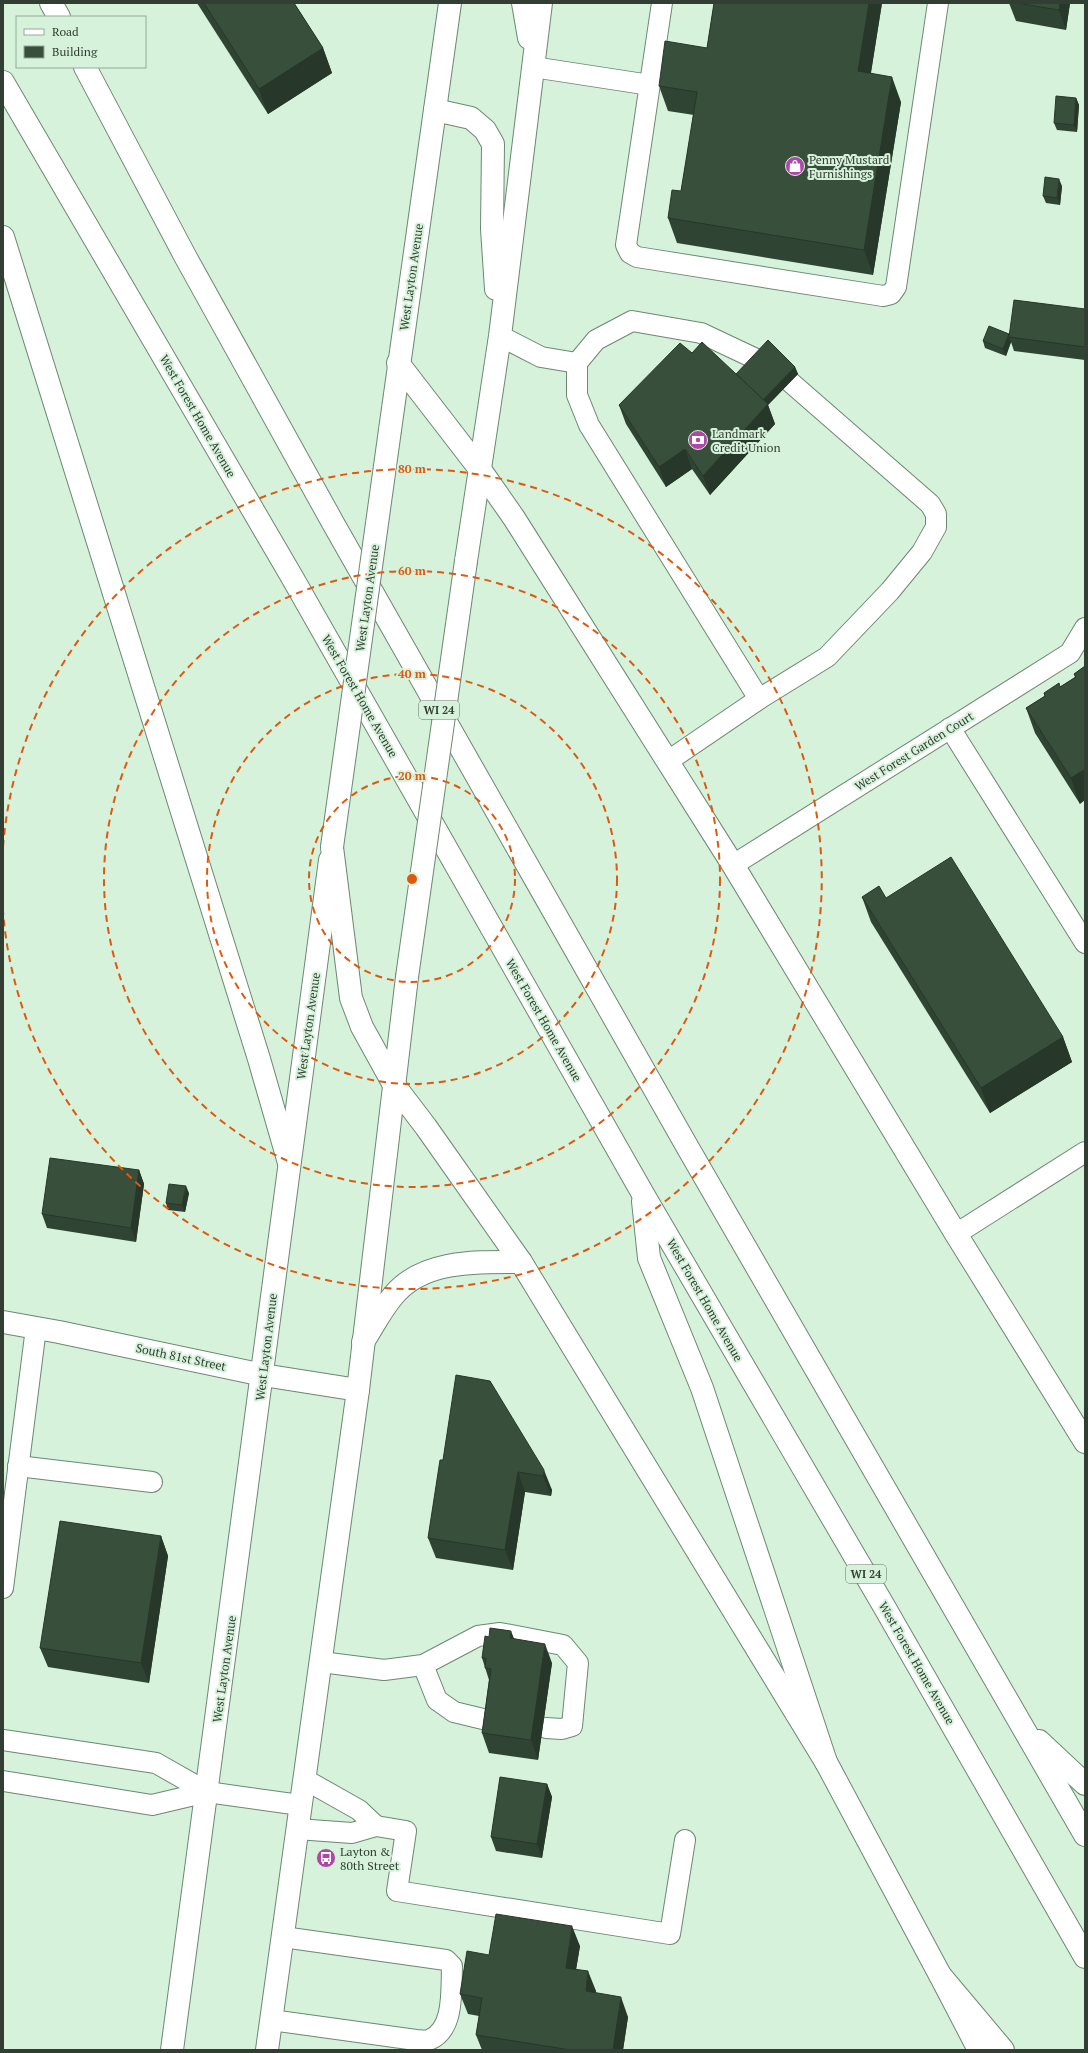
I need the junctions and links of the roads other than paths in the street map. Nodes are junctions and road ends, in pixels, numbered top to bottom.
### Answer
1 (51, 3) edge
2 (450, 3) edge
3 (662, 3) edge
4 (938, 3) edge
5 (537, 6) edge
6 (58, 16) edge
7 (533, 67) junction
8 (86, 68) edge
9 (3, 82) edge
10 (650, 85) junction
11 (435, 110) junction
12 (3, 237) edge
13 (500, 336) junction
14 (398, 363) junction
15 (577, 363) junction
16 (479, 468) junction
17 (1085, 628) edge
18 (759, 699) junction
19 (950, 728) junction
20 (668, 761) junction
21 (332, 847) junction
22 (733, 865) junction
23 (1085, 943) edge
24 (394, 1085) junction
25 (1085, 1152) edge
26 (289, 1163) junction
27 (643, 1194) junction
28 (956, 1234) junction
29 (521, 1262) junction
30 (3, 1322) edge
31 (36, 1328) junction
32 (363, 1342) junction
33 (263, 1375) junction
34 (358, 1390) junction
35 (1085, 1442) edge
36 (18, 1466) junction
37 (152, 1482) dead end
38 (3, 1588) edge
39 (321, 1662) junction
40 (423, 1665) junction
41 (482, 1719) edge
42 (546, 1728) dead end
43 (1024, 1728) junction
44 (3, 1740) edge
45 (826, 1762) junction
46 (304, 1779) junction
47 (3, 1781) edge
48 (1085, 1784) edge
49 (207, 1792) junction
50 (300, 1805) junction
51 (376, 1826) junction
52 (297, 1829) junction
53 (1085, 1835) edge
54 (685, 1840) dead end
55 (283, 1937) junction
56 (1085, 1957) edge
57 (940, 1975) junction
58 (271, 2020) junction
59 (172, 2050) edge
60 (267, 2050) edge
61 (979, 2050) edge
62 (1003, 2050) edge

1 - 6 main road
2 - 11 main road, West Layton Avenue
3 - 10 lane
4 - 10 lane
5 - 7 main road
7 - 10 lane
7 - 13 main road
8 - 43 main road, WI 24
9 - 27 main road, West Forest Home Avenue / WI 24
11 - 13 main road
11 - 14 main road, West Layton Avenue
12 - 26 main road
13 - 15 lane
13 - 16 main road
14 - 16 main road
14 - 21 main road, West Layton Avenue, bridge
15 - 18 lane
15 - 18 lane
16 - 20 main road
16 - 24 main road, bridge
17 - 19 lane, West Forest Garden Court
18 - 20 lane
19 - 22 lane, West Forest Garden Court
19 - 23 lane
20 - 22 main road
21 - 24 main road
21 - 26 main road, West Layton Avenue
22 - 28 main road
24 - 29 main road
24 - 32 main road
25 - 28 lane
26 - 33 main road, West Layton Avenue
27 - 45 main road
27 - 56 main road, West Forest Home Avenue / WI 24
28 - 35 main road
29 - 32 main road
29 - 45 main road
30 - 31 main road, South 81st Street
31 - 33 main road, South 81st Street
31 - 36 lane
32 - 34 main road
33 - 34 main road, South 81st Street
33 - 49 main road, West Layton Avenue
34 - 39 main road
36 - 37 lane
36 - 38 lane
39 - 40 lane
39 - 46 main road
40 - 41 lane
40 - 42 lane
43 - 48 main road
43 - 53 main road, WI 24
44 - 49 lane
45 - 57 main road
46 - 50 main road
46 - 51 lane
47 - 49 lane
49 - 50 lane
49 - 59 main road, West Layton Avenue
50 - 52 main road
51 - 52 lane
51 - 54 lane
52 - 55 main road
55 - 58 main road
55 - 58 lane
57 - 61 main road
57 - 62 main road
58 - 60 main road

